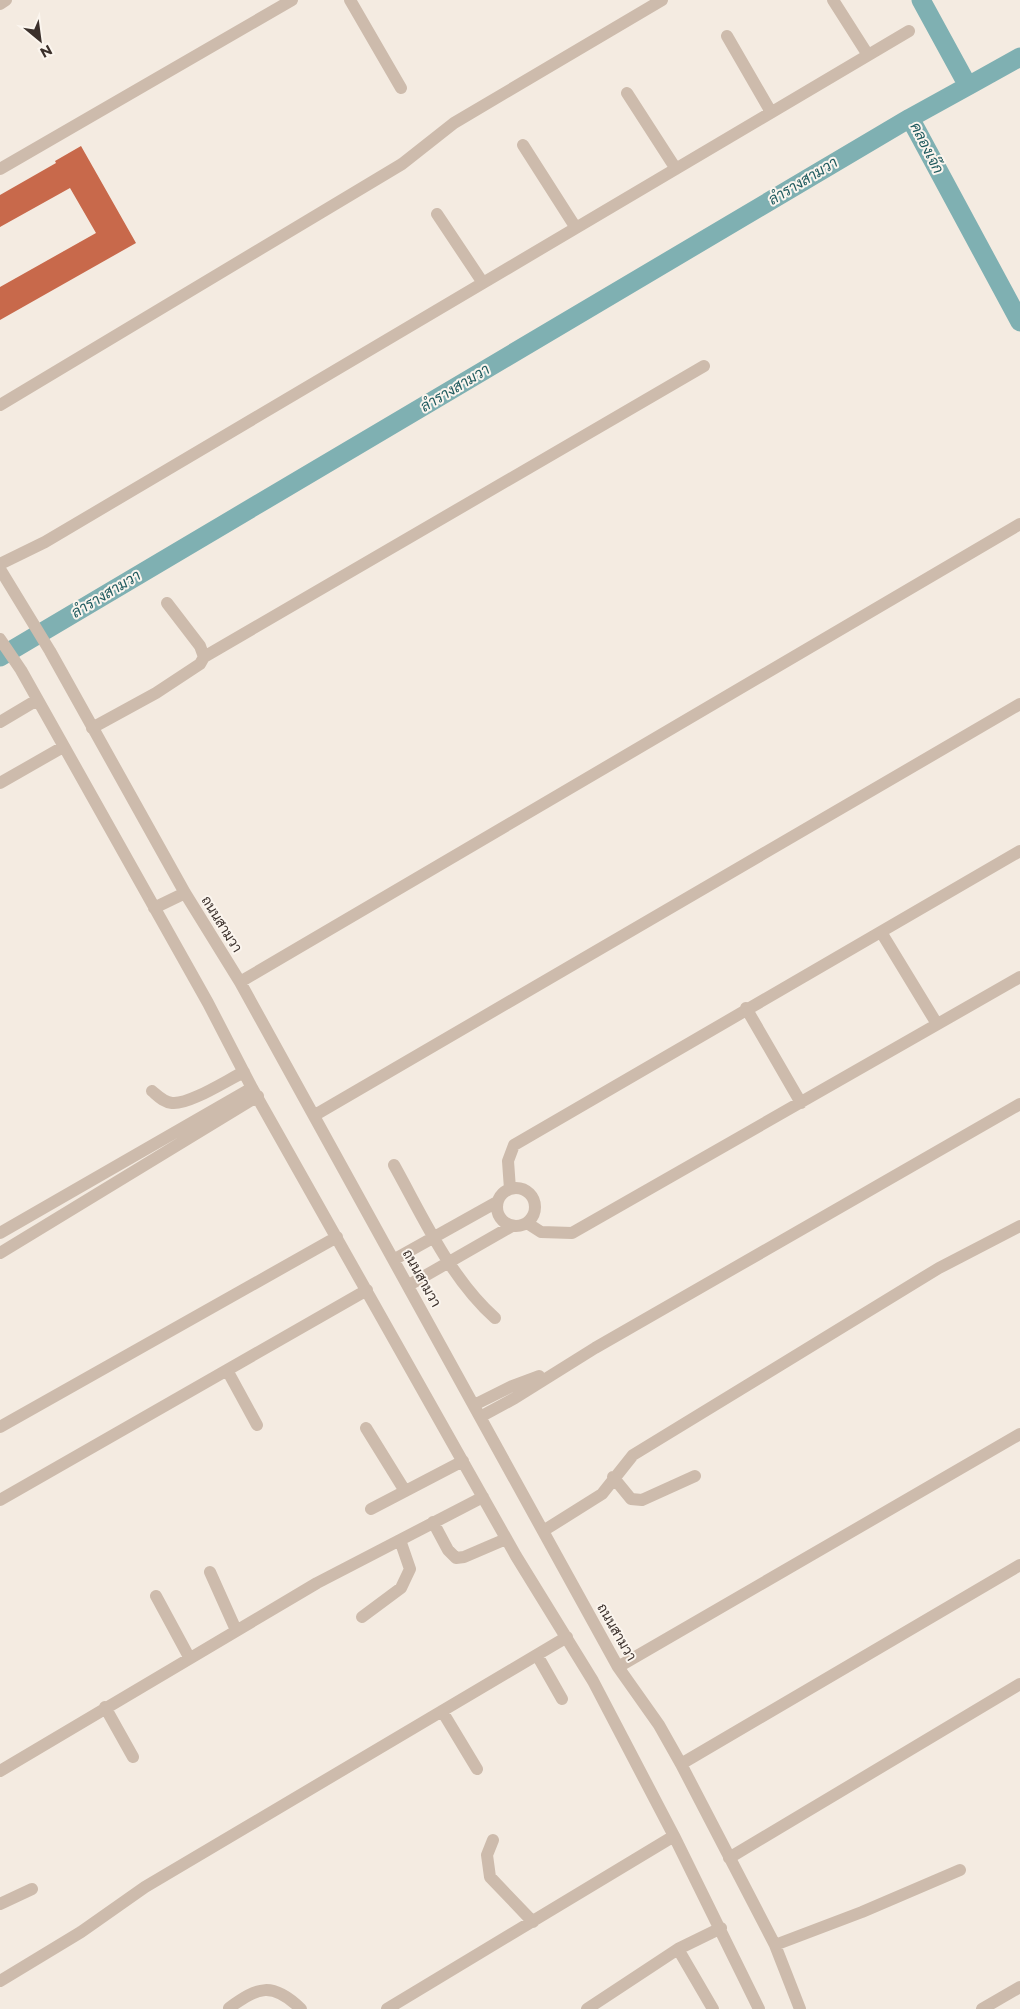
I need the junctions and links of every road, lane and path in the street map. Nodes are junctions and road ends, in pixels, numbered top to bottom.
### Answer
1 (6, 0) edge
2 (292, 0) edge
3 (350, 0) edge
4 (662, 0) edge
5 (833, 0) edge
6 (0, 4) edge
7 (909, 31) dead end
8 (727, 36) dead end
9 (868, 55) junction
10 (401, 88) dead end
11 (627, 93) dead end
12 (771, 112) junction
13 (523, 145) dead end
14 (0, 169) edge
15 (676, 169) junction
16 (437, 214) dead end
17 (576, 228) junction
18 (483, 283) junction
19 (704, 366) dead end
20 (0, 405) edge
21 (1020, 524) edge
22 (0, 564) edge
23 (0, 569) edge
24 (167, 603) dead end
25 (0, 639) edge
26 (204, 657) junction
27 (37, 700) junction
28 (1020, 704) edge
29 (0, 722) edge
30 (92, 728) junction
31 (63, 747) junction
32 (0, 784) edge
33 (1020, 851) edge
34 (185, 893) junction
35 (154, 908) junction
36 (881, 932) junction
37 (1020, 977) edge
38 (240, 982) junction
39 (746, 1008) junction
40 (938, 1024) junction
41 (244, 1072) junction
42 (152, 1091) dead end
43 (255, 1092) junction
44 (801, 1103) junction
45 (1020, 1104) edge
46 (314, 1115) junction
47 (394, 1165) dead end
48 (510, 1189) junction
49 (498, 1202) junction
50 (527, 1223) junction
51 (512, 1226) junction
52 (1020, 1226) edge
53 (0, 1232) edge
54 (337, 1237) junction
55 (435, 1237) junction
56 (0, 1253) edge
57 (395, 1259) junction
58 (450, 1262) junction
59 (409, 1285) junction
60 (367, 1290) junction
61 (495, 1318) dead end
62 (227, 1370) junction
63 (477, 1411) junction
64 (257, 1425) dead end
65 (0, 1427) edge
66 (366, 1428) dead end
67 (1020, 1434) edge
68 (463, 1461) junction
69 (695, 1476) dead end
70 (613, 1477) junction
71 (405, 1491) junction
72 (483, 1497) junction
73 (0, 1500) edge
74 (371, 1509) dead end
75 (433, 1522) junction
76 (543, 1531) junction
77 (506, 1539) junction
78 (400, 1540) junction
79 (1020, 1565) edge
80 (210, 1572) dead end
81 (156, 1596) dead end
82 (362, 1616) dead end
83 (236, 1630) junction
84 (567, 1637) junction
85 (537, 1655) junction
86 (189, 1657) junction
87 (618, 1667) junction
88 (1020, 1684) edge
89 (562, 1699) dead end
90 (105, 1707) junction
91 (442, 1710) junction
92 (133, 1757) dead end
93 (681, 1764) junction
94 (477, 1770) dead end
95 (0, 1771) edge
96 (674, 1836) junction
97 (493, 1840) dead end
98 (729, 1858) junction
99 (960, 1870) dead end
100 (32, 1889) dead end
101 (0, 1904) edge
102 (533, 1922) junction
103 (720, 1928) junction
104 (775, 1944) junction
105 (678, 1949) junction
106 (0, 1981) edge
107 (1020, 1987) edge
108 (607, 2004) edge
109 (229, 2008) edge
110 (301, 2009) edge
111 (387, 2009) edge
112 (587, 2009) edge
113 (713, 2009) edge
114 (759, 2009) edge
115 (800, 2009) edge
116 (982, 2009) edge

1 - 6 street
2 - 14 street
3 - 10 street
4 - 20 street
5 - 9 street
7 - 9 street
8 - 12 street
9 - 12 street
11 - 15 street
12 - 15 street
13 - 17 street
15 - 17 street
16 - 18 street
17 - 18 street
18 - 22 street
19 - 26 street
21 - 38 street
23 - 30 street, ถนนสามวา
24 - 26 street
25 - 27 street
26 - 30 street
27 - 29 street
27 - 31 street
28 - 46 street
30 - 34 street, ถนนสามวา
31 - 32 street
31 - 35 street
33 - 36 street
34 - 35 street
34 - 38 street, ถนนสามวา
35 - 41 street
36 - 39 street
36 - 40 street
37 - 40 street
38 - 46 street, ถนนสามวา
39 - 44 street
39 - 48 street
40 - 44 street
41 - 42 street
41 - 43 street
43 - 53 street
43 - 54 street
43 - 56 street
44 - 50 street
45 - 63 street
46 - 57 street, ถนนสามวา
47 - 55 street
48 - 49 street
48 - 50 street
49 - 51 street
49 - 55 street
50 - 51 street
51 - 58 street
52 - 70 street
54 - 60 street
54 - 65 street
55 - 57 street
55 - 58 street
57 - 59 street, ถนนสามวา
58 - 59 street
58 - 61 street
59 - 63 street, ถนนสามวา
60 - 62 street
60 - 68 street
62 - 64 street
62 - 73 street
63 - 76 street, ถนนสามวา
66 - 71 street
67 - 87 street
68 - 71 street
68 - 72 street
69 - 70 street
70 - 76 street
71 - 74 street
72 - 75 street
72 - 77 street
75 - 77 street
75 - 78 street
76 - 87 street, ถนนสามวา
77 - 84 street
78 - 82 street
78 - 83 street
79 - 93 street
80 - 83 street
81 - 86 street
83 - 86 street
84 - 85 street
84 - 96 street
85 - 89 street
85 - 91 street
86 - 90 street
87 - 93 street, ถนนสามวา
88 - 98 street
90 - 92 street
90 - 95 street
91 - 94 street
91 - 106 street
93 - 98 street, ถนนสามวา
96 - 102 street
96 - 103 street
97 - 102 street
98 - 104 street, ถนนสามวา
99 - 104 street
100 - 101 street
102 - 111 street
103 - 105 street
103 - 114 street
104 - 115 street, ถนนสามวา
105 - 108 street
105 - 113 street
107 - 116 street
108 - 112 street
109 - 110 street

